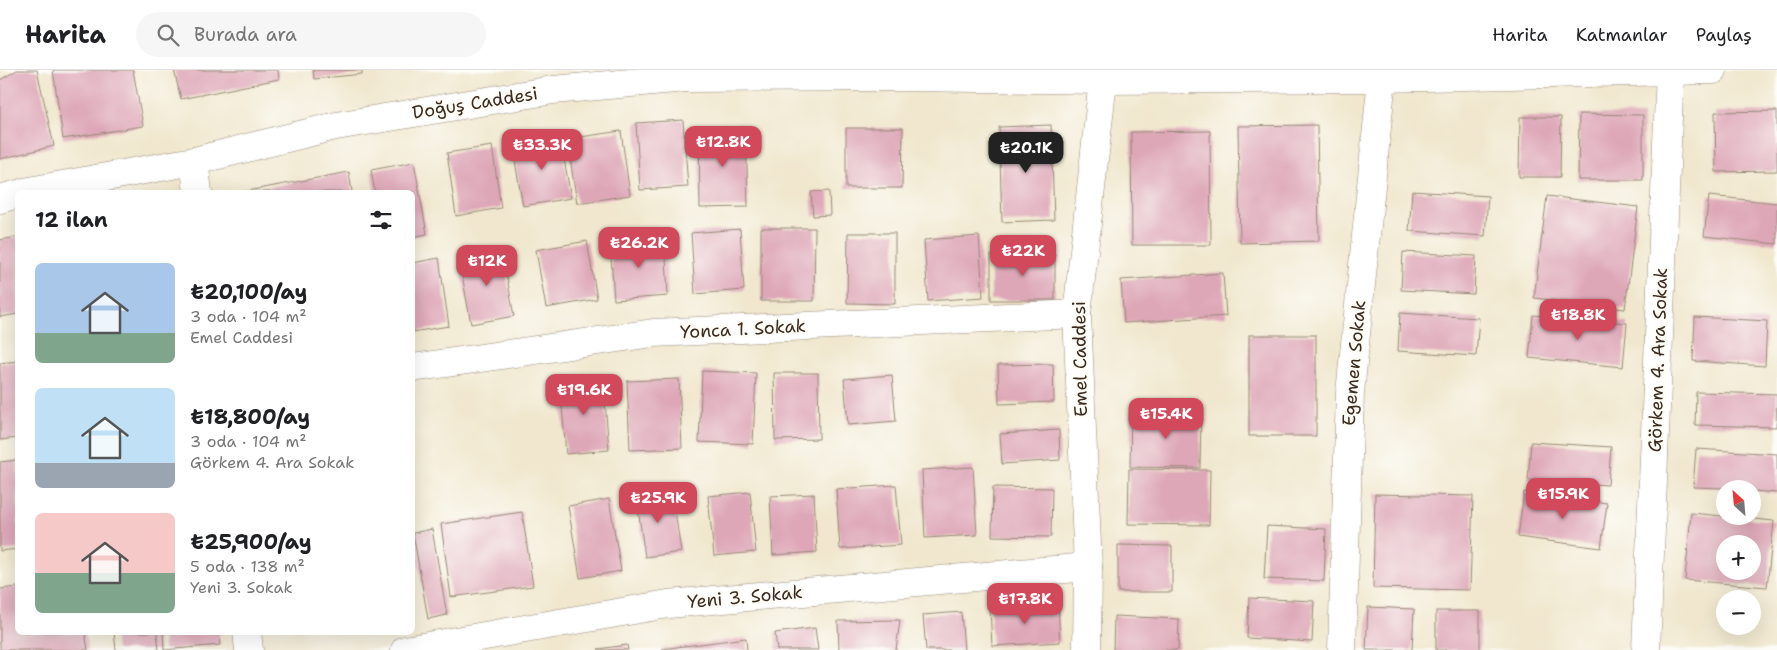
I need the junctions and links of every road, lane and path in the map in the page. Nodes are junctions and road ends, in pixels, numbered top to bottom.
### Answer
1 (1713, 70) edge
2 (1670, 71) edge
3 (1103, 75) edge
4 (1382, 78) junction
5 (194, 161) junction
6 (35, 190) edge
7 (198, 190) edge
8 (15, 195) edge
9 (0, 200) edge
10 (1077, 314) junction
11 (415, 368) edge
12 (1088, 567) junction
13 (248, 635) edge
14 (249, 650) edge
15 (405, 650) edge
16 (1087, 650) edge
17 (1342, 650) edge
18 (1646, 650) edge

1 - 2 street, Doğuş Caddesi
2 - 4 street, Doğuş Caddesi
2 - 18 street, Görkem 4. Ara Sokak
3 - 4 street, Doğuş Caddesi
3 - 5 street, Doğuş Caddesi
3 - 10 street, Emel Caddesi
4 - 17 street, Egemen Sokak
5 - 6 street, Doğuş Caddesi
5 - 7 street
8 - 9 street
10 - 11 street, Yonca 1. Sokak
10 - 12 street, Emel Caddesi
12 - 15 street, Yeni 3. Sokak
12 - 16 street, Emel Caddesi
13 - 14 street

